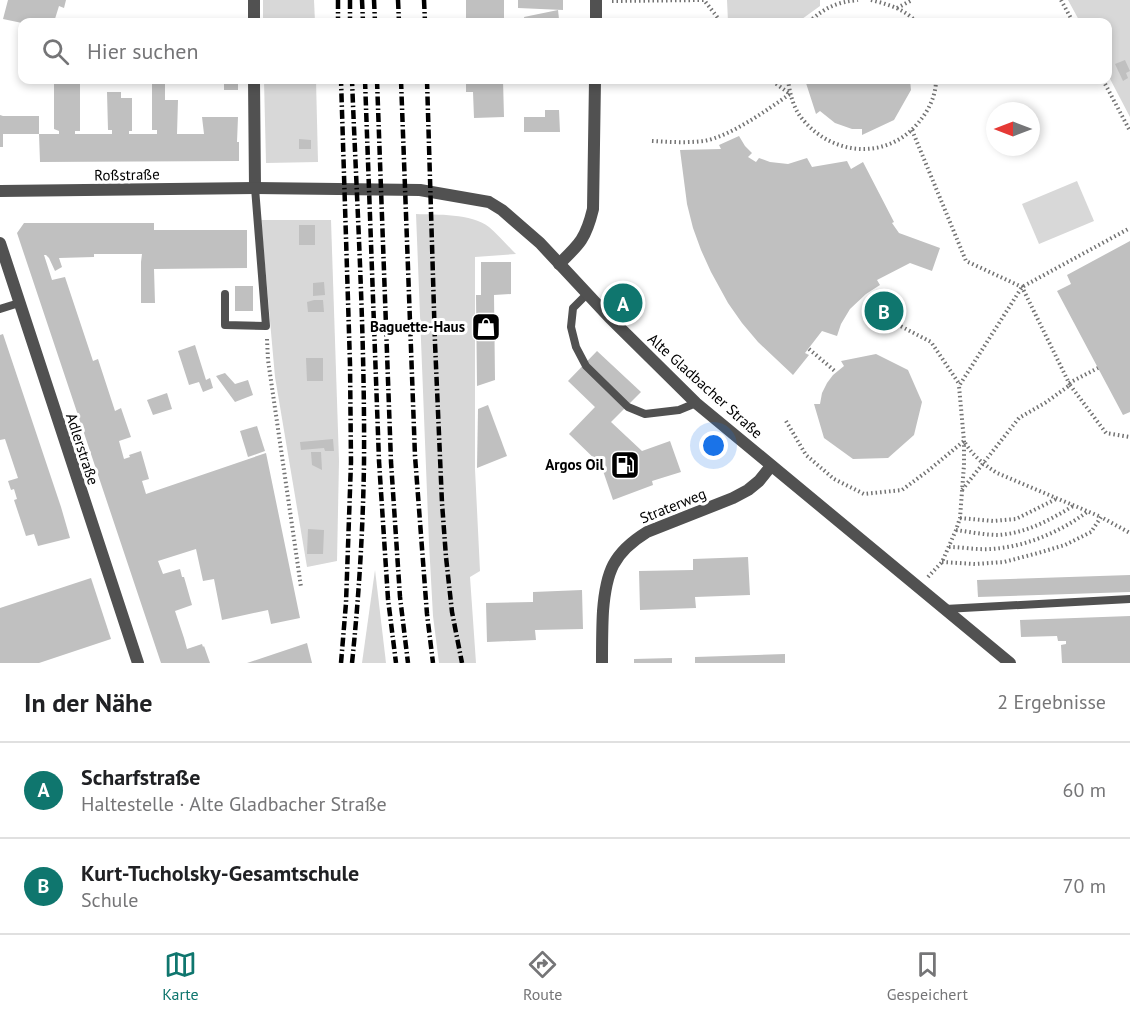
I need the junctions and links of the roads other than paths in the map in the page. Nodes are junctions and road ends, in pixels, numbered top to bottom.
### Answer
1 (254, 0) edge
2 (596, 1) edge
3 (254, 18) edge
4 (596, 18) edge
5 (254, 84) edge
6 (595, 84) edge
7 (255, 188) junction
8 (0, 191) edge
9 (0, 243) edge
10 (559, 264) junction
11 (225, 294) dead end
12 (587, 294) junction
13 (19, 303) junction
14 (0, 309) edge
15 (696, 403) junction
16 (771, 466) junction
17 (1130, 599) edge
18 (945, 609) junction
19 (138, 663) edge
20 (602, 663) edge
21 (1010, 663) edge

1 - 3 street
2 - 4 street
5 - 7 street
6 - 10 street
7 - 8 street, Roßstraße
7 - 10 street, Alte Gladbacher Straße
7 - 11 lane
9 - 13 street, Adlerstraße
10 - 12 street, Alte Gladbacher Straße
12 - 15 street, Alte Gladbacher Straße
12 - 15 lane
13 - 14 lane
13 - 19 street, Adlerstraße
15 - 16 street, Alte Gladbacher Straße
16 - 18 street, Alte Gladbacher Straße
16 - 20 street, Straterweg
17 - 18 lane
18 - 21 street, Alte Gladbacher Straße

